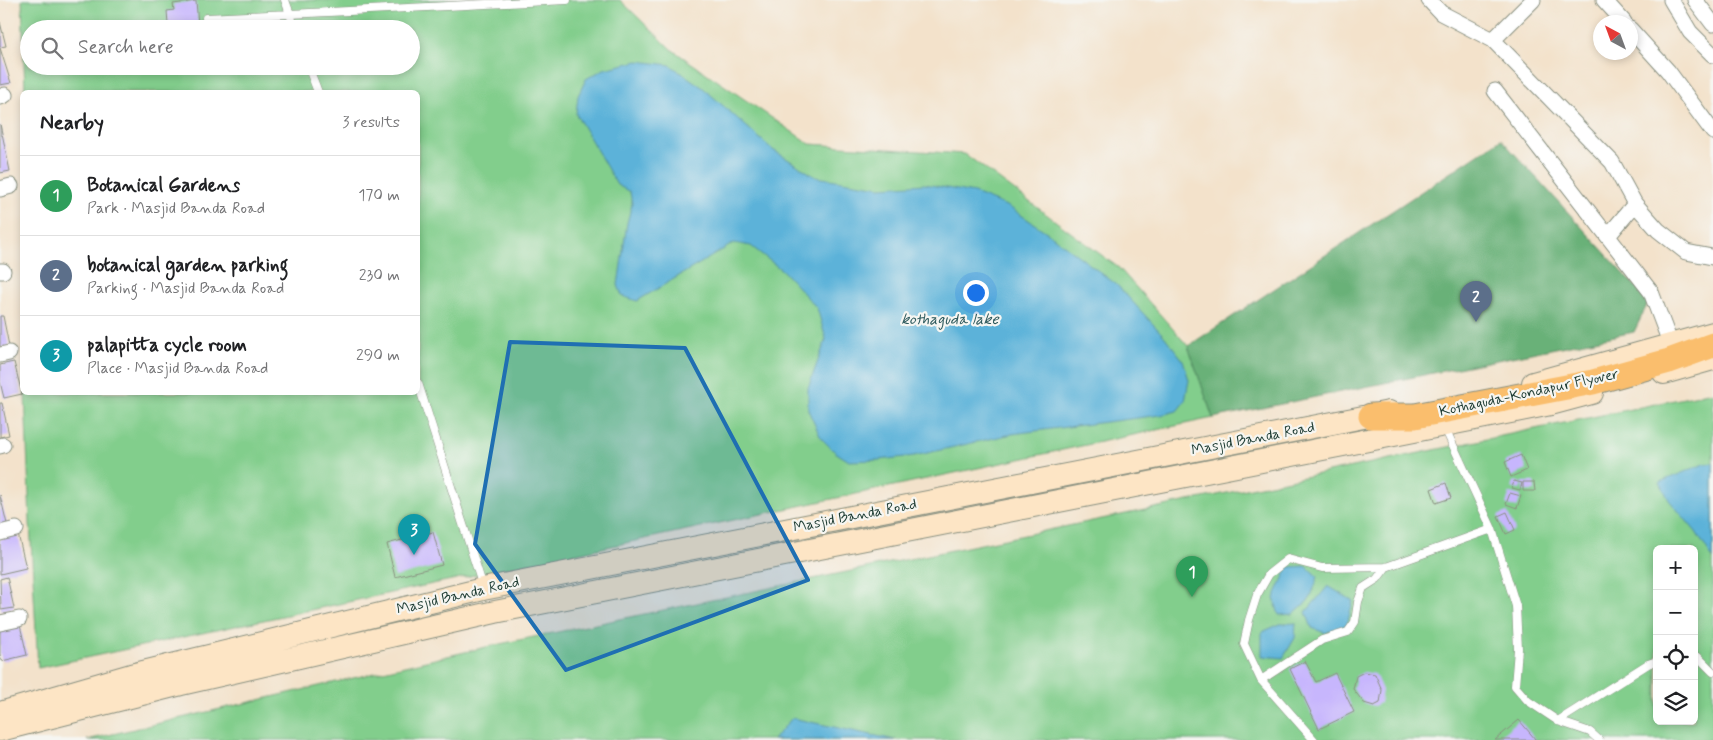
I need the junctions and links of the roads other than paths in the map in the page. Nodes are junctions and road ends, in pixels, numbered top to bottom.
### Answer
1 (285, 0) edge
2 (567, 0) edge
3 (1429, 0) edge
4 (1534, 0) edge
5 (1604, 0) edge
6 (1670, 0) edge
7 (1695, 0) edge
8 (290, 14) junction
9 (1618, 15) edge
10 (206, 18) dead end
11 (292, 20) edge
12 (1713, 24) edge
13 (1638, 38) edge
14 (1493, 40) junction
15 (1713, 55) edge
16 (311, 75) edge
17 (317, 90) edge
18 (1495, 91) dead end
19 (1713, 132) edge
20 (1635, 204) junction
21 (1608, 236) junction
22 (1713, 258) edge
23 (1713, 332) edge
24 (1671, 345) junction
25 (1713, 345) edge
26 (1713, 359) edge
27 (420, 389) edge
28 (1371, 416) junction
29 (1444, 425) junction
30 (16, 529) dead end
31 (1492, 529) junction
32 (0, 533) edge
33 (1386, 567) junction
34 (483, 589) junction
35 (19, 619) dead end
36 (0, 623) edge
37 (1698, 657) edge
38 (1653, 662) edge
39 (1713, 672) edge
40 (1261, 680) junction
41 (96, 695) junction
42 (0, 713) edge
43 (1558, 721) junction
44 (0, 730) edge
45 (1314, 740) edge
46 (1599, 740) edge

1 - 8 lane
2 - 8 lane
3 - 14 street
4 - 14 street
5 - 9 street
6 - 15 street
7 - 12 street
8 - 10 lane
8 - 11 lane
13 - 19 street
14 - 20 street
16 - 17 lane
18 - 21 street
20 - 21 street
20 - 22 street
21 - 24 street
23 - 24 main road, Masjid Banda Road
24 - 28 main road, Masjid Banda Road
25 - 28 main road, Kothaguda-Kondapur Flyover
26 - 29 main road, Masjid Banda Road
27 - 34 lane
28 - 34 main road, Masjid Banda Road
29 - 31 lane
29 - 41 main road, Masjid Banda Road
30 - 32 street
31 - 33 lane
31 - 43 lane
33 - 40 lane
33 - 40 lane
34 - 41 main road, Masjid Banda Road
35 - 36 street
37 - 39 lane
38 - 43 lane
40 - 45 lane
41 - 42 main road, Masjid Banda Road
41 - 44 main road, Masjid Banda Road
43 - 46 lane

